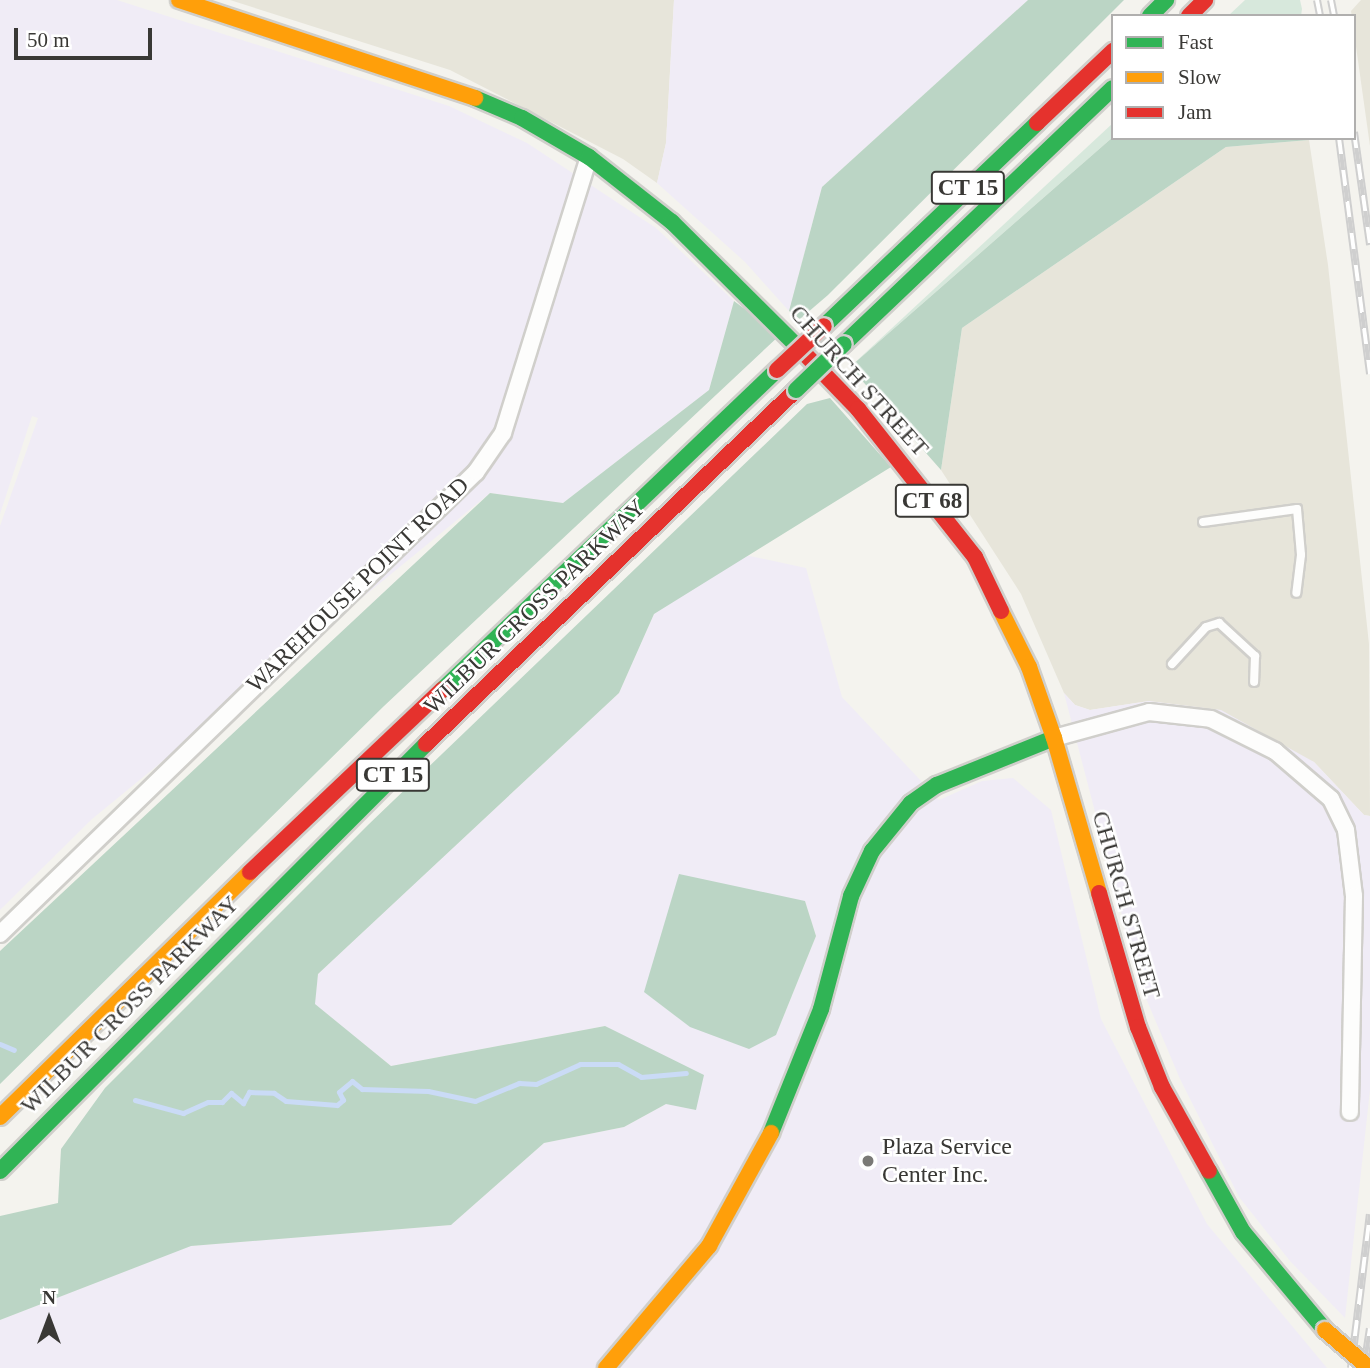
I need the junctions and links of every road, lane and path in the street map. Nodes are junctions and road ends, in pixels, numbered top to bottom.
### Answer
1 (179, 0) edge
2 (1165, 0) edge
3 (1206, 0) edge
4 (1152, 14) edge
5 (1191, 14) edge
6 (1111, 53) edge
7 (1111, 90) edge
8 (589, 157) junction
9 (1203, 522) dead end
10 (1296, 593) dead end
11 (1172, 664) dead end
12 (1254, 682) dead end
13 (1054, 738) junction
14 (0, 934) edge
15 (1350, 1112) dead end
16 (0, 1117) edge
17 (0, 1171) edge
18 (606, 1368) edge
19 (1369, 1368) edge

1 - 8 main road, CHURCH STREET / CT 68
2 - 4 main road
3 - 5 main road
6 - 16 main road, WILBUR CROSS PARKWAY / CT 15, bridge
7 - 17 main road, WILBUR CROSS PARKWAY / CT 15, bridge
8 - 13 main road, CHURCH STREET / CT 68
8 - 14 street, WAREHOUSE POINT ROAD
9 - 10 lane
11 - 12 lane
13 - 15 street
13 - 18 main road
13 - 19 main road, CHURCH STREET / CT 68, bridge

